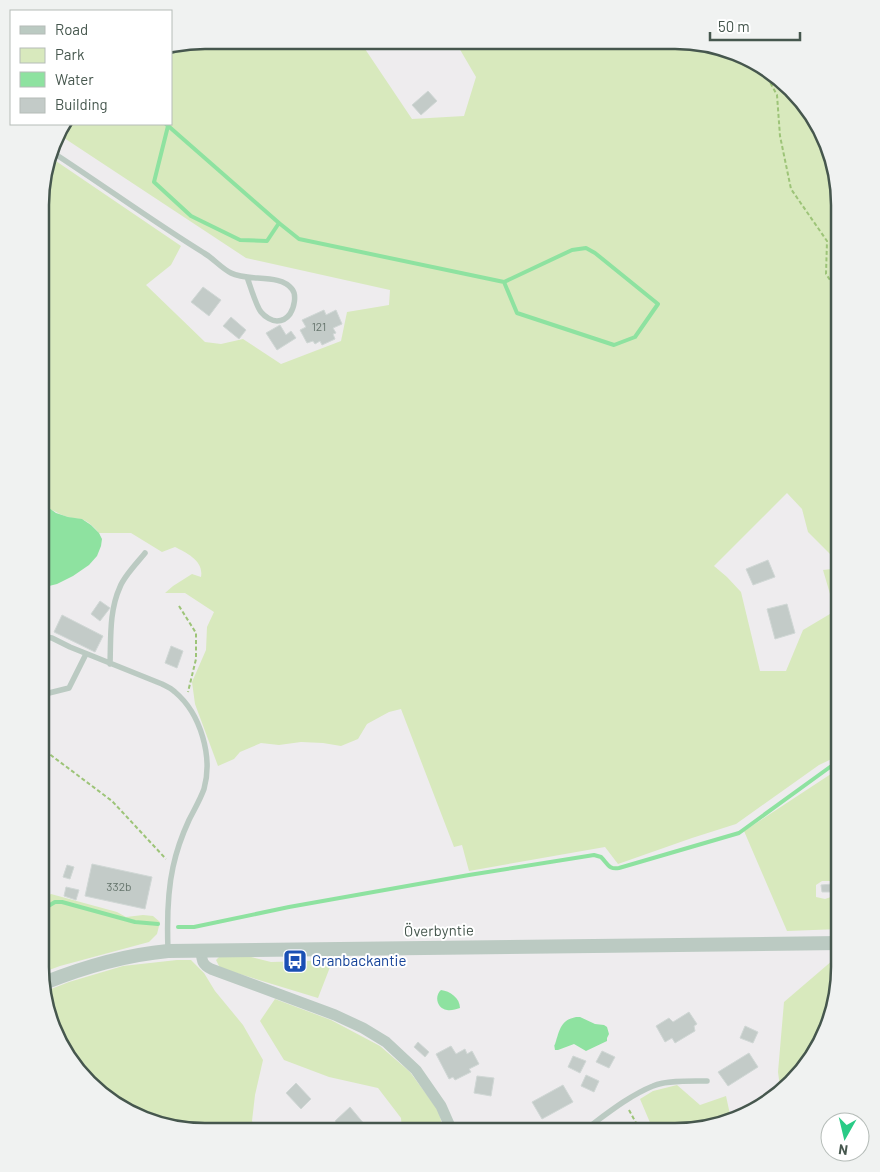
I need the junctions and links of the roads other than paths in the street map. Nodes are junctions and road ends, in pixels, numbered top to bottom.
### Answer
1 (57, 155) edge
2 (247, 277) junction
3 (145, 552) dead end
4 (49, 637) edge
5 (86, 654) junction
6 (110, 664) junction
7 (49, 693) edge
8 (831, 943) edge
9 (168, 951) junction
10 (201, 951) junction
11 (50, 981) edge
12 (707, 1082) dead end
13 (449, 1123) edge
14 (594, 1123) edge

1 - 2 lane
2 - 2 lane
3 - 6 lane
4 - 5 lane
5 - 6 lane
5 - 7 lane
6 - 9 lane
8 - 10 street, Överbyntie
9 - 10 street, Överbyntie
9 - 11 street, Överbyntie
10 - 13 street
12 - 14 lane

